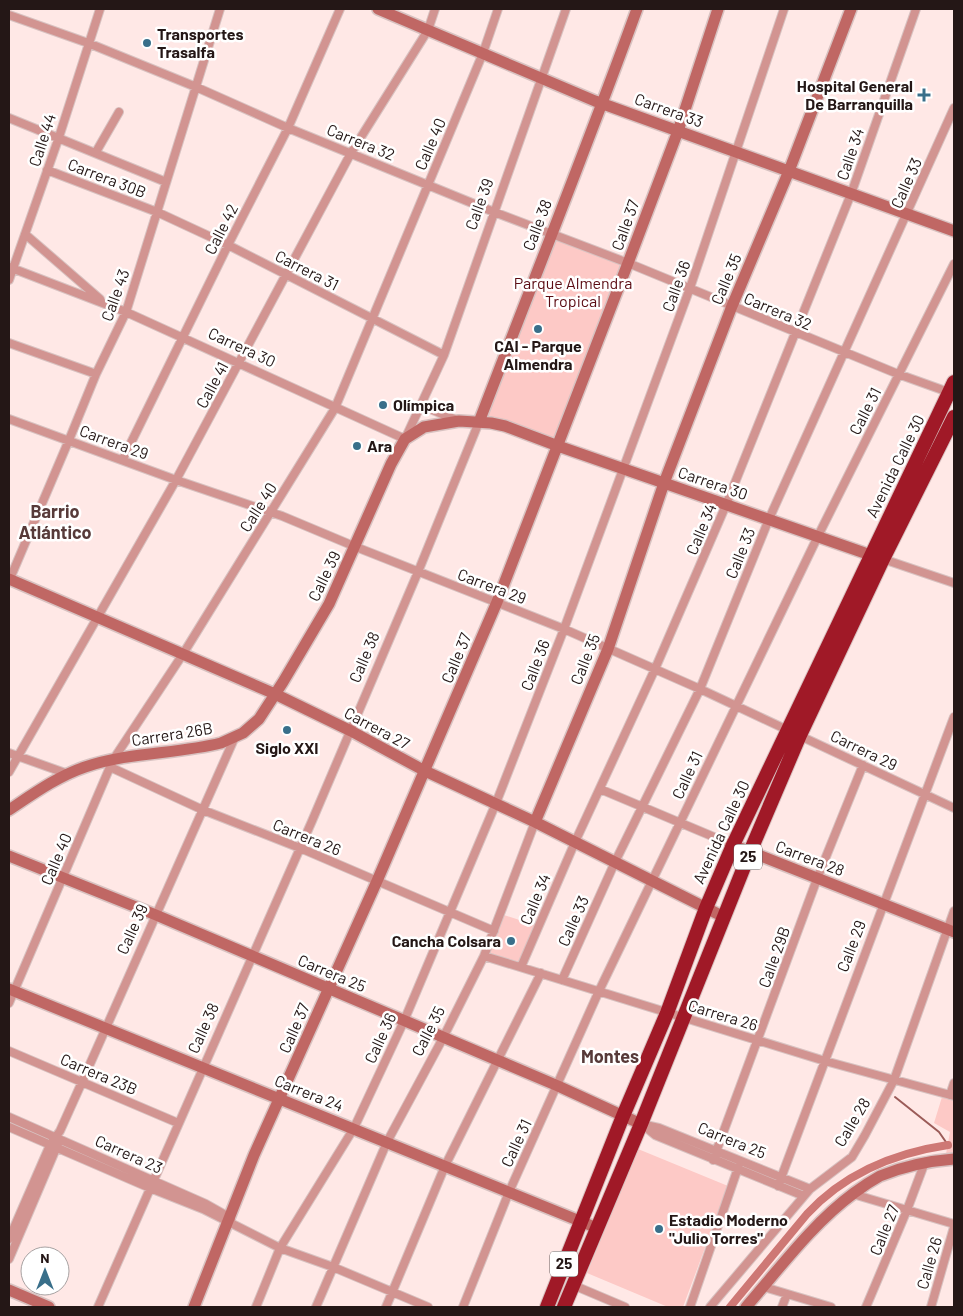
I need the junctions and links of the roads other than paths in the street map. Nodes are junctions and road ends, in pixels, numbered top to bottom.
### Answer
1 (100, 9) edge
2 (220, 9) edge
3 (340, 9) edge
4 (378, 9) edge
5 (435, 9) edge
6 (498, 9) edge
7 (566, 9) edge
8 (637, 9) edge
9 (718, 9) edge
10 (784, 9) edge
11 (851, 9) edge
12 (916, 9) edge
13 (9, 15) edge
14 (428, 30) junction
15 (88, 44) junction
16 (483, 53) junction
17 (542, 79) junction
18 (196, 88) junction
19 (603, 103) junction
20 (954, 108) edge
21 (118, 112) dead end
22 (9, 118) edge
23 (288, 128) junction
24 (678, 131) junction
25 (59, 137) junction
26 (96, 152) junction
27 (737, 152) junction
28 (351, 153) junction
29 (47, 170) junction
30 (789, 171) junction
31 (166, 182) junction
32 (428, 184) junction
33 (851, 194) junction
34 (156, 212) junction
35 (494, 212) junction
36 (908, 214) junction
37 (954, 231) edge
38 (551, 233) junction
39 (25, 234) junction
40 (228, 245) junction
41 (628, 263) junction
42 (954, 264) edge
43 (11, 268) edge
44 (287, 274) junction
45 (9, 280) edge
46 (690, 288) junction
47 (105, 304) junction
48 (732, 306) junction
49 (126, 312) junction
50 (373, 320) junction
51 (796, 333) junction
52 (184, 338) junction
53 (9, 343) edge
54 (845, 353) junction
55 (444, 355) junction
56 (239, 364) junction
57 (96, 374) junction
58 (898, 374) junction
59 (953, 390) edge
60 (335, 408) junction
61 (430, 409) dead end
62 (954, 417) edge
63 (9, 419) edge
64 (459, 421) junction
65 (479, 422) junction
66 (405, 439) junction
67 (69, 440) junction
68 (558, 446) junction
69 (123, 459) junction
70 (623, 469) junction
71 (176, 480) junction
72 (664, 483) junction
73 (726, 504) junction
74 (271, 512) junction
75 (769, 519) junction
76 (818, 536) junction
77 (356, 547) junction
78 (877, 557) junction
79 (418, 572) junction
80 (9, 579) edge
81 (954, 582) edge
82 (497, 602) junction
83 (97, 616) junction
84 (564, 629) junction
85 (608, 649) junction
86 (184, 654) junction
87 (655, 670) junction
88 (700, 689) junction
89 (275, 694) junction
90 (736, 706) junction
91 (954, 717) edge
92 (350, 731) junction
93 (794, 733) junction
94 (235, 737) junction
95 (9, 752) edge
96 (19, 755) junction
97 (112, 764) junction
98 (863, 765) junction
99 (425, 771) junction
100 (9, 772) edge
101 (68, 774) junction
102 (600, 789) junction
103 (925, 795) junction
104 (496, 803) junction
105 (641, 807) junction
106 (954, 808) edge
107 (9, 810) edge
108 (203, 810) junction
109 (535, 822) junction
110 (680, 823) junction
111 (574, 842) junction
112 (733, 845) junction
113 (300, 848) junction
114 (750, 852) junction
115 (9, 856) edge
116 (615, 862) junction
117 (63, 879) junction
118 (817, 879) junction
119 (377, 881) junction
120 (652, 881) junction
121 (884, 905) junction
122 (706, 908) junction
123 (954, 911) edge
124 (450, 912) junction
125 (156, 915) junction
126 (724, 917) junction
127 (494, 930) junction
128 (951, 931) edge
129 (253, 956) junction
130 (484, 956) junction
131 (521, 967) junction
132 (541, 974) junction
133 (562, 980) junction
134 (329, 989) junction
135 (12, 990) edge
136 (599, 991) junction
137 (9, 1003) edge
138 (667, 1012) junction
139 (683, 1018) junction
140 (404, 1021) junction
141 (106, 1027) junction
142 (443, 1038) junction
143 (758, 1040) junction
144 (9, 1051) edge
145 (496, 1060) junction
146 (825, 1062) junction
147 (204, 1067) junction
148 (894, 1080) junction
149 (82, 1082) junction
150 (954, 1083) edge
151 (558, 1086) junction
152 (952, 1096) edge
153 (280, 1098) junction
154 (623, 1116) junction
155 (9, 1117) edge
156 (178, 1123) junction
157 (641, 1124) junction
158 (9, 1127) edge
159 (354, 1128) junction
160 (58, 1136) junction
161 (388, 1142) junction
162 (54, 1146) junction
163 (715, 1156) junction
164 (954, 1159) edge
165 (925, 1162) junction
166 (445, 1166) junction
167 (739, 1166) junction
168 (781, 1178) junction
169 (154, 1180) junction
170 (778, 1186) junction
171 (150, 1188) junction
172 (810, 1189) junction
173 (509, 1192) junction
174 (852, 1194) junction
175 (804, 1196) junction
176 (907, 1210) junction
177 (230, 1221) junction
178 (581, 1222) junction
179 (954, 1225) edge
180 (597, 1228) junction
181 (9, 1239) edge
182 (280, 1248) junction
183 (9, 1259) edge
184 (333, 1267) junction
185 (573, 1285) junction
186 (764, 1287) junction
187 (9, 1290) edge
188 (392, 1291) junction
189 (787, 1294) junction
190 (49, 1307) edge
191 (98, 1307) edge
192 (194, 1307) edge
193 (256, 1307) edge
194 (316, 1307) edge
195 (386, 1307) edge
196 (428, 1307) edge
197 (463, 1307) edge
198 (547, 1307) edge
199 (564, 1307) edge
200 (625, 1307) edge
201 (690, 1307) edge
202 (710, 1307) edge
203 (746, 1307) edge
204 (782, 1307) edge
205 (831, 1307) edge
206 (866, 1307) edge
207 (931, 1307) edge

1 - 15 street, Calle 44
2 - 18 street, Calle 43
3 - 23 street, Calle 42
4 - 14 street, Carrera 33
5 - 14 street, Calle 41
6 - 16 street, Calle 40
7 - 17 street, Calle 39
8 - 19 street, Calle 38
9 - 24 street, Calle 37
10 - 27 street, Calle 36
11 - 30 street, Calle 35
12 - 33 street, Calle 34
13 - 15 street, Carrera 32
14 - 16 street, Carrera 33
14 - 28 street, Calle 41
15 - 18 street, Carrera 32
15 - 25 street, Calle 44
16 - 17 street, Carrera 33
16 - 32 street, Calle 40
17 - 19 street, Carrera 33
17 - 35 street, Calle 39
18 - 23 street, Carrera 32
18 - 31 street, Calle 43
19 - 24 street, Carrera 33
19 - 38 street, Calle 38
20 - 36 street, Calle 33
21 - 26 street
22 - 25 street
23 - 28 street, Carrera 32
23 - 40 street, Calle 42
24 - 27 street, Carrera 33
24 - 41 street, Calle 37
25 - 26 street
25 - 29 street, Calle 44
26 - 31 street
27 - 30 street, Carrera 33
27 - 46 street, Calle 36
28 - 32 street, Carrera 32
28 - 44 street, Calle 41
29 - 34 street, Carrera 30B
29 - 39 street, Calle 44
30 - 33 street, Carrera 33
30 - 48 street, Calle 35
31 - 34 street, Calle 43
32 - 35 street, Carrera 32
32 - 50 street, Calle 40
33 - 36 street, Carrera 33
33 - 51 street, Calle 34
34 - 40 street, Carrera 31
34 - 49 street, Calle 43
35 - 38 street, Carrera 32
35 - 55 street, Calle 39
36 - 37 street, Carrera 33
36 - 54 street, Calle 33
38 - 41 street, Carrera 32
38 - 65 street, Calle 38
39 - 43 street, Calle 44
39 - 47 street
40 - 44 street, Carrera 31
40 - 52 street, Calle 42
41 - 46 street, Carrera 32
41 - 68 street, Calle 37
42 - 58 street, Calle 31
43 - 45 street, Calle 44
43 - 47 street, Carrera 30
44 - 50 street, Carrera 31
44 - 56 street, Calle 41
46 - 48 street, Carrera 32
46 - 70 street, Calle 36
47 - 49 street, Carrera 30
48 - 51 street, Carrera 32
48 - 72 street, Calle 35
49 - 52 street, Carrera 30
49 - 57 street, Calle 43
50 - 55 street, Carrera 31
50 - 60 street, Calle 40
51 - 54 street, Carrera 32
51 - 73 street, Calle 34
52 - 56 street, Carrera 30
52 - 69 street, Calle 42
53 - 57 street
54 - 58 street, Carrera 32
54 - 75 street, Calle 33
55 - 66 street, Calle 39
56 - 60 street, Carrera 30
56 - 71 street, Calle 41
57 - 67 street, Calle 43
58 - 59 street, Carrera 32
58 - 76 street, Calle 31
59 - 78 highway, Avenida Calle 30 / 25
60 - 66 street, Carrera 30
60 - 74 street, Calle 40
61 - 64 street, Carrera 30
62 - 78 highway, Avenida Calle 30 / 25
63 - 67 street, Carrera 29
64 - 65 street, Carrera 30
64 - 66 street, Carrera 30
65 - 68 street, Carrera 30
65 - 79 street, Calle 38
66 - 77 street, Calle 39
67 - 69 street, Carrera 29
67 - 80 street, Calle 43
68 - 70 street, Carrera 30
68 - 82 street, Calle 37
69 - 71 street, Carrera 29
70 - 72 street, Carrera 30
70 - 84 street, Calle 36
71 - 74 street, Carrera 29
71 - 83 street, Calle 41
72 - 73 street, Carrera 30
72 - 85 street, Calle 35
73 - 75 street, Carrera 30
73 - 87 street, Calle 34
74 - 77 street, Carrera 29
74 - 86 street, Calle 40
75 - 76 street, Carrera 30
75 - 88 street, Calle 33
76 - 78 street, Carrera 30
76 - 90 street, Calle 31
77 - 79 street, Carrera 29
77 - 89 street, Calle 39
78 - 81 street, Carrera 30
78 - 93 highway, Avenida Calle 30 / 25
79 - 82 street, Carrera 29
79 - 92 street, Calle 38
80 - 83 street, Carrera 27
82 - 84 street, Carrera 29
82 - 99 street, Calle 37
83 - 86 street, Carrera 27
83 - 96 street, Calle 41
84 - 85 street, Carrera 29
84 - 104 street, Calle 36
85 - 87 street, Carrera 29
85 - 109 street, Calle 35
86 - 89 street, Carrera 27
86 - 97 street, Calle 40
87 - 88 street, Carrera 29
87 - 102 street, Calle 34
88 - 90 street, Carrera 29
88 - 105 street, Calle 33
89 - 92 street, Carrera 27
89 - 94 street, Calle 39
90 - 93 street, Carrera 29
90 - 110 street, Calle 31
91 - 103 street, Calle 29
92 - 99 street, Carrera 27
92 - 113 street, Calle 38
93 - 98 street, Carrera 29
93 - 112 highway, Avenida Calle 30 / 25
93 - 114 highway, Avenida Calle 30 / 25
94 - 97 street, Carrera 26B
94 - 108 street, Calle 39
95 - 96 street
96 - 100 street, Calle 41
96 - 101 street
97 - 101 street, Carrera 26B
97 - 108 street, Carrera 26
97 - 117 street, Calle 40
98 - 103 street, Carrera 29
98 - 118 street, Calle 29B
99 - 104 street, Carrera 27
99 - 119 street, Calle 37
101 - 107 street, Carrera 26B
102 - 105 street, Carrera 28
102 - 111 street, Calle 34
103 - 106 street, Carrera 29
103 - 121 street, Calle 29
104 - 109 street, Carrera 27
104 - 124 street, Calle 36
105 - 110 street, Carrera 28
105 - 116 street, Calle 33
108 - 113 street, Carrera 26
108 - 125 street, Calle 39
109 - 111 street, Carrera 27
109 - 127 street, Calle 35
110 - 112 street, Carrera 28
110 - 120 street, Calle 31
111 - 116 street, Carrera 27
111 - 131 street, Calle 34
112 - 114 street, Carrera 28
112 - 122 highway, Avenida Calle 30 / 25
113 - 119 street, Carrera 26
113 - 129 street, Calle 38
114 - 118 street, Carrera 28
114 - 126 highway, Avenida Calle 30 / 25
115 - 117 street, Carrera 25
116 - 120 street, Carrera 27
116 - 133 street, Calle 33
117 - 125 street, Carrera 25
117 - 135 street, Calle 40
118 - 121 street, Carrera 28
118 - 143 street, Calle 29B
119 - 124 street, Carrera 26
119 - 134 street, Calle 37
120 - 122 street, Carrera 27
120 - 136 street, Calle 31
121 - 128 street, Carrera 28
121 - 146 street, Calle 29
122 - 126 street, Carrera 27
122 - 138 highway, Avenida Calle 30 / 25
123 - 128 street, Calle 28
124 - 127 street, Carrera 26
124 - 140 street, Calle 36
125 - 129 street, Carrera 25
125 - 141 street, Calle 39
126 - 139 highway, Avenida Calle 30 / 25
127 - 130 street, Calle 35
128 - 148 street, Calle 28
129 - 134 street, Carrera 25
129 - 147 street, Calle 38
130 - 131 street, Carrera 26
130 - 142 street, Calle 35
131 - 132 street, Carrera 26
132 - 133 street, Carrera 26
132 - 145 street
133 - 136 street, Carrera 26
134 - 140 street, Carrera 25
134 - 153 street, Calle 37
135 - 137 street, Calle 40
135 - 141 street, Carrera 24
136 - 138 street, Carrera 26
136 - 151 street, Calle 31
138 - 139 street, Carrera 26
138 - 154 highway, Avenida Calle 30 / 25
139 - 143 street, Carrera 26
139 - 157 highway, Avenida Calle 30 / 25
140 - 142 street, Carrera 25
140 - 159 street, Calle 36
141 - 147 street, Carrera 24
141 - 149 street, Calle 39
142 - 145 street, Carrera 25
142 - 161 street, Calle 35
143 - 146 street, Carrera 26
143 - 163 street, Calle 29B
144 - 149 street, Carrera 23B
145 - 151 street, Carrera 25
145 - 166 street
146 - 148 street, Carrera 26
146 - 168 street, Calle 29
147 - 153 street, Carrera 24
147 - 156 street, Calle 38
148 - 152 street, Carrera 26
148 - 172 street, Calle 28
149 - 156 street, Carrera 23B
149 - 160 street, Calle 39
150 - 152 street
151 - 154 street, Carrera 25
151 - 173 street, Calle 31
153 - 159 street, Carrera 24
153 - 177 street, Calle 37
154 - 157 street, Carrera 25
154 - 178 highway, Avenida Calle 30 / 25
155 - 160 street, Carrera 23
156 - 169 street, Calle 38
157 - 163 street, Carrera 25
157 - 180 highway, Avenida Calle 30 / 25
158 - 162 street, Carrera 23
159 - 161 street, Carrera 24
159 - 182 street, Calle 36
160 - 162 street, Calle 39
160 - 169 street, Carrera 23
161 - 166 street, Carrera 24
161 - 184 street, Calle 35
162 - 171 street, Carrera 23
162 - 181 street, Calle 39
162 - 183 street, Calle 39
163 - 167 street, Carrera 25
164 - 165 street
165 - 174 street
165 - 176 street, Calle 27
166 - 173 street, Carrera 24
166 - 188 street
167 - 168 street, Carrera 25
167 - 170 street, Carrera 25
167 - 201 street
168 - 170 street, Calle 29
168 - 172 street, Carrera 25
169 - 171 street, Calle 38
169 - 177 street, Carrera 23
170 - 175 street, Carrera 25
171 - 177 street, Carrera 23
171 - 191 street, Calle 38
172 - 175 street, Calle 28
173 - 178 street, Carrera 24
173 - 197 street, Calle 31
174 - 176 street
174 - 186 street
175 - 202 street, Calle 28
176 - 179 street
176 - 206 street, Calle 27
177 - 182 street, Carrera 23
177 - 192 street, Calle 37
178 - 180 street, Carrera 24
178 - 198 highway, Avenida Calle 30 / 25
179 - 207 street, Calle 26
180 - 185 highway, Avenida Calle 30 / 25
182 - 184 street, Carrera 23
182 - 193 street, Calle 36
184 - 188 street, Carrera 23
184 - 194 street, Calle 35
185 - 199 highway, Avenida Calle 30 / 25
185 - 200 street
186 - 189 street
186 - 203 street
187 - 190 street
188 - 195 street
188 - 196 street, Carrera 23
189 - 204 street
189 - 205 street

